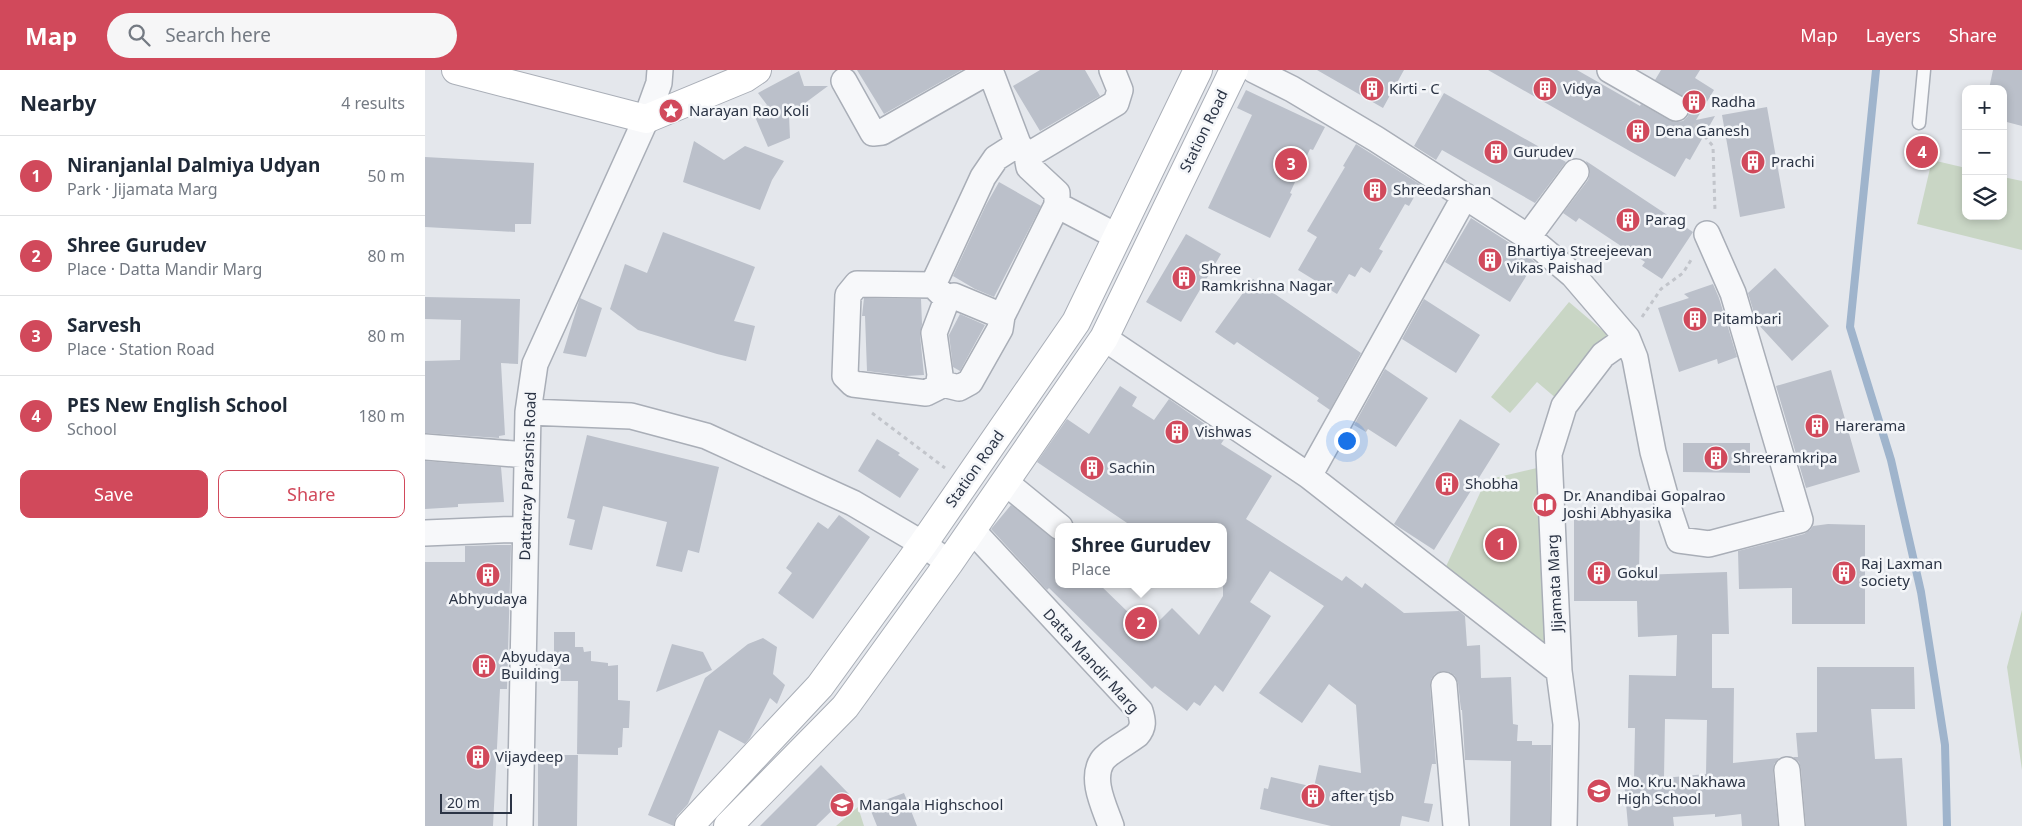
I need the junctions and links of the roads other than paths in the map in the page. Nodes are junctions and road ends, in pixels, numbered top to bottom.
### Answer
1 (456, 70) edge
2 (660, 70) edge
3 (757, 70) edge
4 (990, 70) edge
5 (1112, 70) edge
6 (1198, 70) edge
7 (1234, 70) edge
8 (1254, 70) edge
9 (1610, 70) edge
10 (1924, 70) edge
11 (723, 79) edge
12 (844, 80) dead end
13 (1676, 108) dead end
14 (645, 119) junction
15 (1919, 123) dead end
16 (1022, 150) junction
17 (1576, 172) dead end
18 (1465, 196) junction
19 (1057, 205) junction
20 (1707, 234) dead end
21 (1118, 237) junction
22 (1528, 237) junction
23 (940, 292) junction
24 (1003, 316) junction
25 (1104, 338) junction
26 (1627, 338) junction
27 (939, 383) junction
28 (528, 412) junction
29 (425, 447) edge
30 (527, 455) junction
31 (1309, 476) junction
32 (1005, 482) junction
33 (1055, 523) edge
34 (525, 529) junction
35 (972, 530) junction
36 (425, 533) edge
37 (923, 544) junction
38 (949, 563) junction
39 (1559, 671) junction
40 (1444, 685) dead end
41 (1787, 770) dead end
42 (520, 826) edge
43 (689, 826) edge
44 (728, 826) edge
45 (1111, 826) edge
46 (1456, 826) edge
47 (1564, 826) edge
48 (1792, 826) edge

1 - 14 main road
2 - 14 street, Dattatray Parasnis Road
3 - 11 main road
4 - 12 street
4 - 16 street
5 - 16 street
6 - 21 main road, Station Road
7 - 25 main road, Station Road
8 - 18 street
9 - 13 street
10 - 15 lane
11 - 14 main road
14 - 28 street, Dattatray Parasnis Road
16 - 19 street
16 - 23 street
17 - 22 street
18 - 22 street
18 - 31 street
19 - 21 street
19 - 24 street
20 - 26 street
21 - 37 main road, Station Road
22 - 26 street
23 - 24 street
23 - 27 street
23 - 27 street
24 - 27 street
25 - 31 street
25 - 32 main road, Station Road
26 - 39 street, Jijamata Marg
28 - 30 street, Dattatray Parasnis Road
28 - 37 street
29 - 30 street
30 - 34 street, Dattatray Parasnis Road
31 - 39 street
32 - 33 street
32 - 35 main road, Station Road
34 - 36 street
34 - 42 street, Dattatray Parasnis Road
35 - 38 main road, Station Road
35 - 45 street, Datta Mandir Marg
37 - 38 street
37 - 43 main road, Station Road
38 - 44 main road, Station Road
39 - 47 street, Jijamata Marg
40 - 46 street
41 - 48 street

